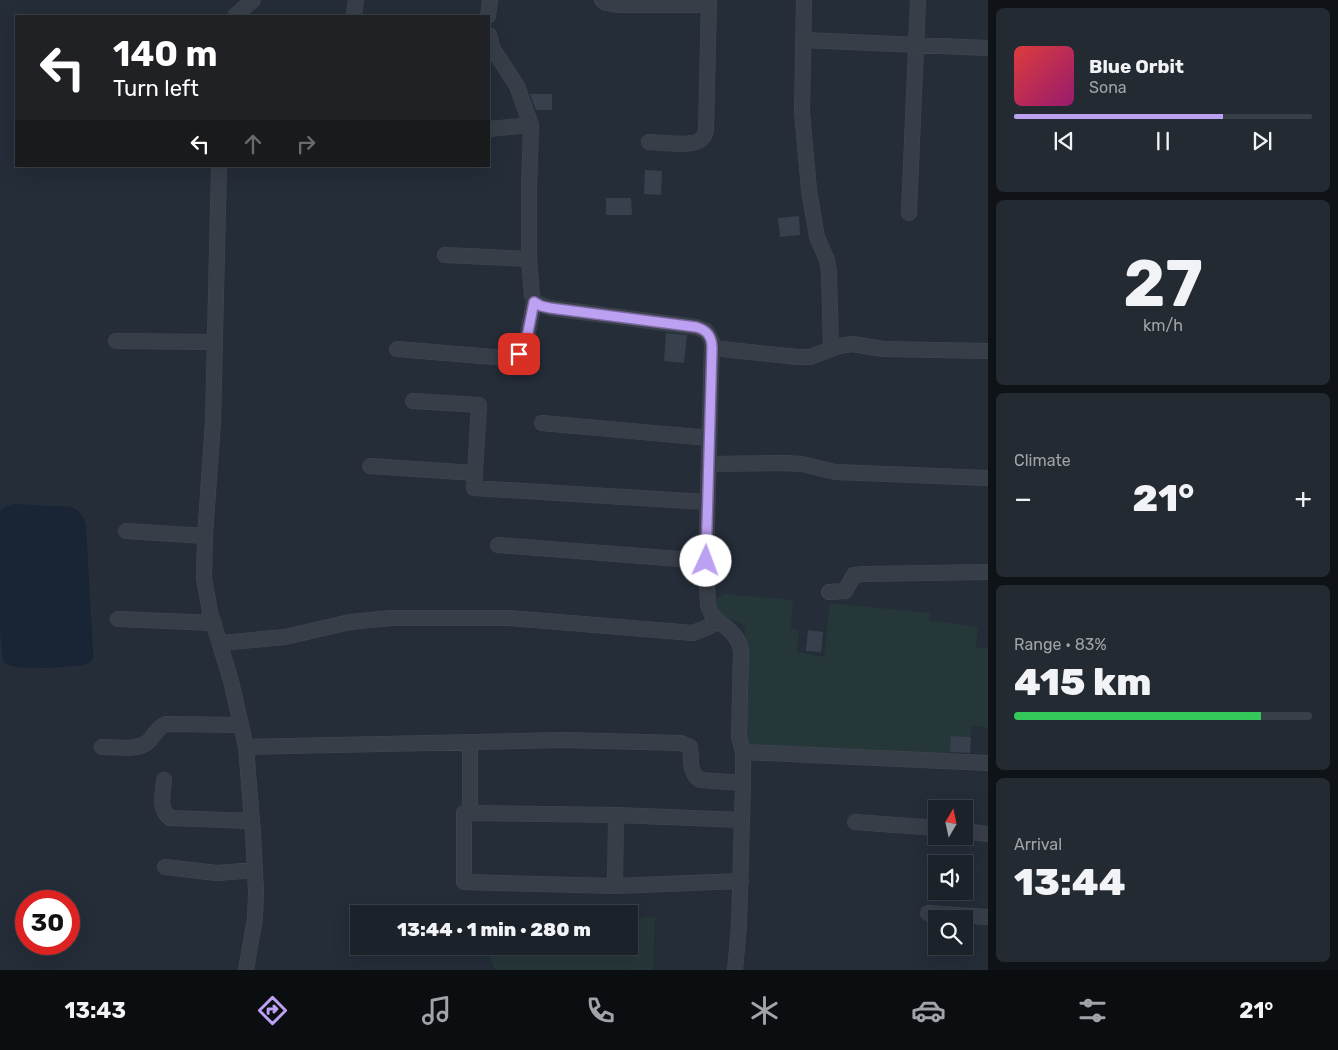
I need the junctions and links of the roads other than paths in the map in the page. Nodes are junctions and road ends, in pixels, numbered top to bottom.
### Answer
1 (253, 0) edge
2 (356, 0) edge
3 (490, 0) edge
4 (602, 0) edge
5 (708, 0) edge
6 (804, 0) edge
7 (918, 0) edge
8 (236, 15) edge
9 (354, 15) edge
10 (488, 15) edge
11 (490, 38) edge
12 (803, 40) junction
13 (916, 46) junction
14 (988, 48) edge
15 (531, 125) junction
16 (490, 129) edge
17 (649, 142) dead end
18 (219, 167) edge
19 (910, 213) dead end
20 (445, 255) dead end
21 (530, 260) junction
22 (534, 302) junction
23 (116, 341) dead end
24 (214, 342) junction
25 (712, 348) junction
26 (397, 349) dead end
27 (831, 349) junction
28 (988, 351) edge
29 (413, 401) dead end
30 (542, 424) dead end
31 (709, 438) junction
32 (708, 464) junction
33 (370, 466) dead end
34 (475, 473) junction
35 (988, 478) edge
36 (707, 502) junction
37 (126, 531) dead end
38 (205, 536) junction
39 (498, 544) dead end
40 (706, 561) junction
41 (988, 572) edge
42 (829, 592) dead end
43 (118, 619) dead end
44 (718, 620) junction
45 (214, 623) junction
46 (220, 643) junction
47 (241, 725) junction
48 (470, 743) junction
49 (102, 747) dead end
50 (246, 747) junction
51 (743, 752) junction
52 (988, 763) edge
53 (164, 780) dead end
54 (743, 784) junction
55 (470, 812) junction
56 (616, 815) junction
57 (742, 820) junction
58 (252, 821) junction
59 (855, 822) dead end
60 (928, 827) edge
61 (973, 832) edge
62 (988, 834) edge
63 (165, 867) dead end
64 (256, 870) junction
65 (741, 881) junction
66 (615, 886) junction
67 (973, 916) edge
68 (988, 917) edge
69 (246, 970) edge
70 (735, 970) edge

1 - 8 street
2 - 9 street
3 - 10 street
4 - 5 street
5 - 17 street
6 - 12 street
7 - 13 street
11 - 15 street
12 - 13 street
12 - 27 street
13 - 14 street
13 - 19 street
15 - 16 street
15 - 21 street
18 - 24 street
20 - 21 street
21 - 22 street
22 - 25 street
22 - 26 street
23 - 24 street
24 - 38 street
25 - 27 street
25 - 31 street
27 - 28 street
29 - 34 street
30 - 31 street
31 - 32 street
32 - 35 street
32 - 36 street
33 - 34 street
34 - 36 street
36 - 40 street
37 - 38 street
38 - 45 street
39 - 40 street
40 - 44 street
41 - 42 street
43 - 45 street
44 - 46 street
44 - 51 street
45 - 46 street
46 - 47 street
47 - 49 street
47 - 50 street
48 - 50 street
48 - 54 street
48 - 55 street
50 - 58 street
51 - 52 street
51 - 54 street
53 - 58 street
54 - 57 street
55 - 56 street
55 - 66 street
56 - 57 street
56 - 66 street
57 - 65 street
58 - 64 street
59 - 60 street
61 - 62 street
63 - 64 street
64 - 69 street
65 - 66 street
65 - 70 street
67 - 68 street

